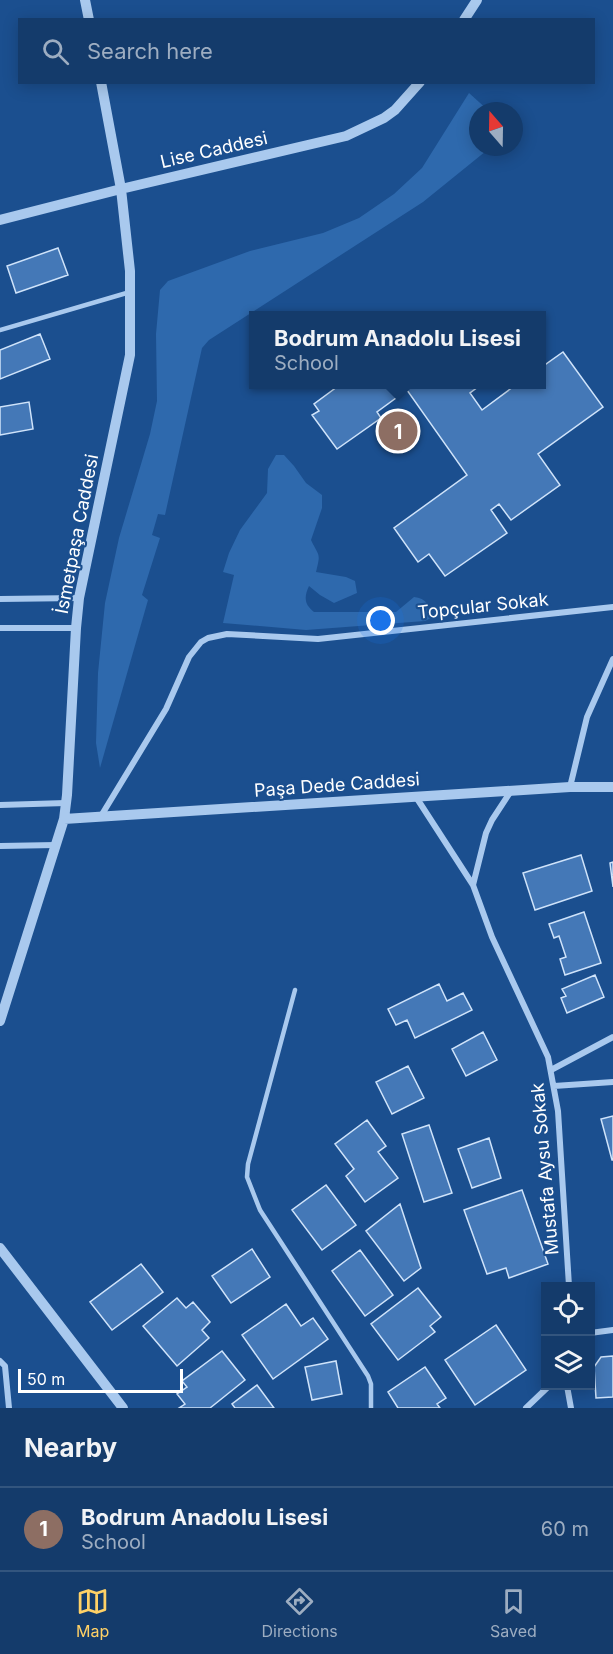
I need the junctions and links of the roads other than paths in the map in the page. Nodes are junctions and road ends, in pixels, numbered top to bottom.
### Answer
1 (85, 0) edge
2 (477, 0) edge
3 (89, 18) edge
4 (465, 18) edge
5 (102, 84) edge
6 (418, 84) edge
7 (121, 189) junction
8 (0, 220) edge
9 (130, 292) junction
10 (0, 330) edge
11 (79, 598) junction
12 (0, 599) edge
13 (613, 607) edge
14 (0, 628) edge
15 (75, 628) junction
16 (613, 659) edge
17 (570, 787) junction
18 (613, 787) edge
19 (512, 791) junction
20 (416, 797) junction
21 (66, 803) junction
22 (0, 805) edge
23 (101, 817) junction
24 (64, 819) junction
25 (56, 845) junction
26 (0, 846) edge
27 (473, 885) junction
28 (295, 990) dead end
29 (0, 1021) edge
30 (613, 1037) edge
31 (551, 1070) junction
32 (613, 1082) edge
33 (554, 1086) junction
34 (0, 1248) edge
35 (569, 1282) edge
36 (613, 1330) edge
37 (595, 1332) edge
38 (0, 1361) edge
39 (545, 1390) edge
40 (568, 1390) edge
41 (9, 1408) edge
42 (123, 1408) edge
43 (371, 1408) edge
44 (526, 1408) edge
45 (570, 1408) edge

1 - 3 street
2 - 4 street
5 - 7 street, İsmetpaşa Caddesi
6 - 7 street, Lise Caddesi
7 - 8 street, Lise Caddesi
7 - 9 street, İsmetpaşa Caddesi
9 - 10 lane
9 - 11 street, İsmetpaşa Caddesi
11 - 12 street
11 - 15 street, İsmetpaşa Caddesi
13 - 23 street, Topçular Sokak
14 - 15 street
15 - 21 street, İsmetpaşa Caddesi
16 - 17 street
17 - 18 street, Paşa Dede Caddesi
17 - 19 street, Paşa Dede Caddesi
19 - 20 street, Paşa Dede Caddesi
19 - 27 street
20 - 23 street, Paşa Dede Caddesi
20 - 27 street, Mustafa Aysu Sokak
21 - 22 street
21 - 24 street, İsmetpaşa Caddesi
23 - 24 street, Paşa Dede Caddesi
24 - 25 street, İsmetpaşa Caddesi
25 - 26 street
25 - 29 street, İsmetpaşa Caddesi
27 - 31 street, Mustafa Aysu Sokak
28 - 43 lane
30 - 31 street
31 - 33 street, Mustafa Aysu Sokak
32 - 33 street
33 - 35 street, Mustafa Aysu Sokak
34 - 42 street
36 - 37 street
38 - 41 street
39 - 44 street
40 - 45 street

